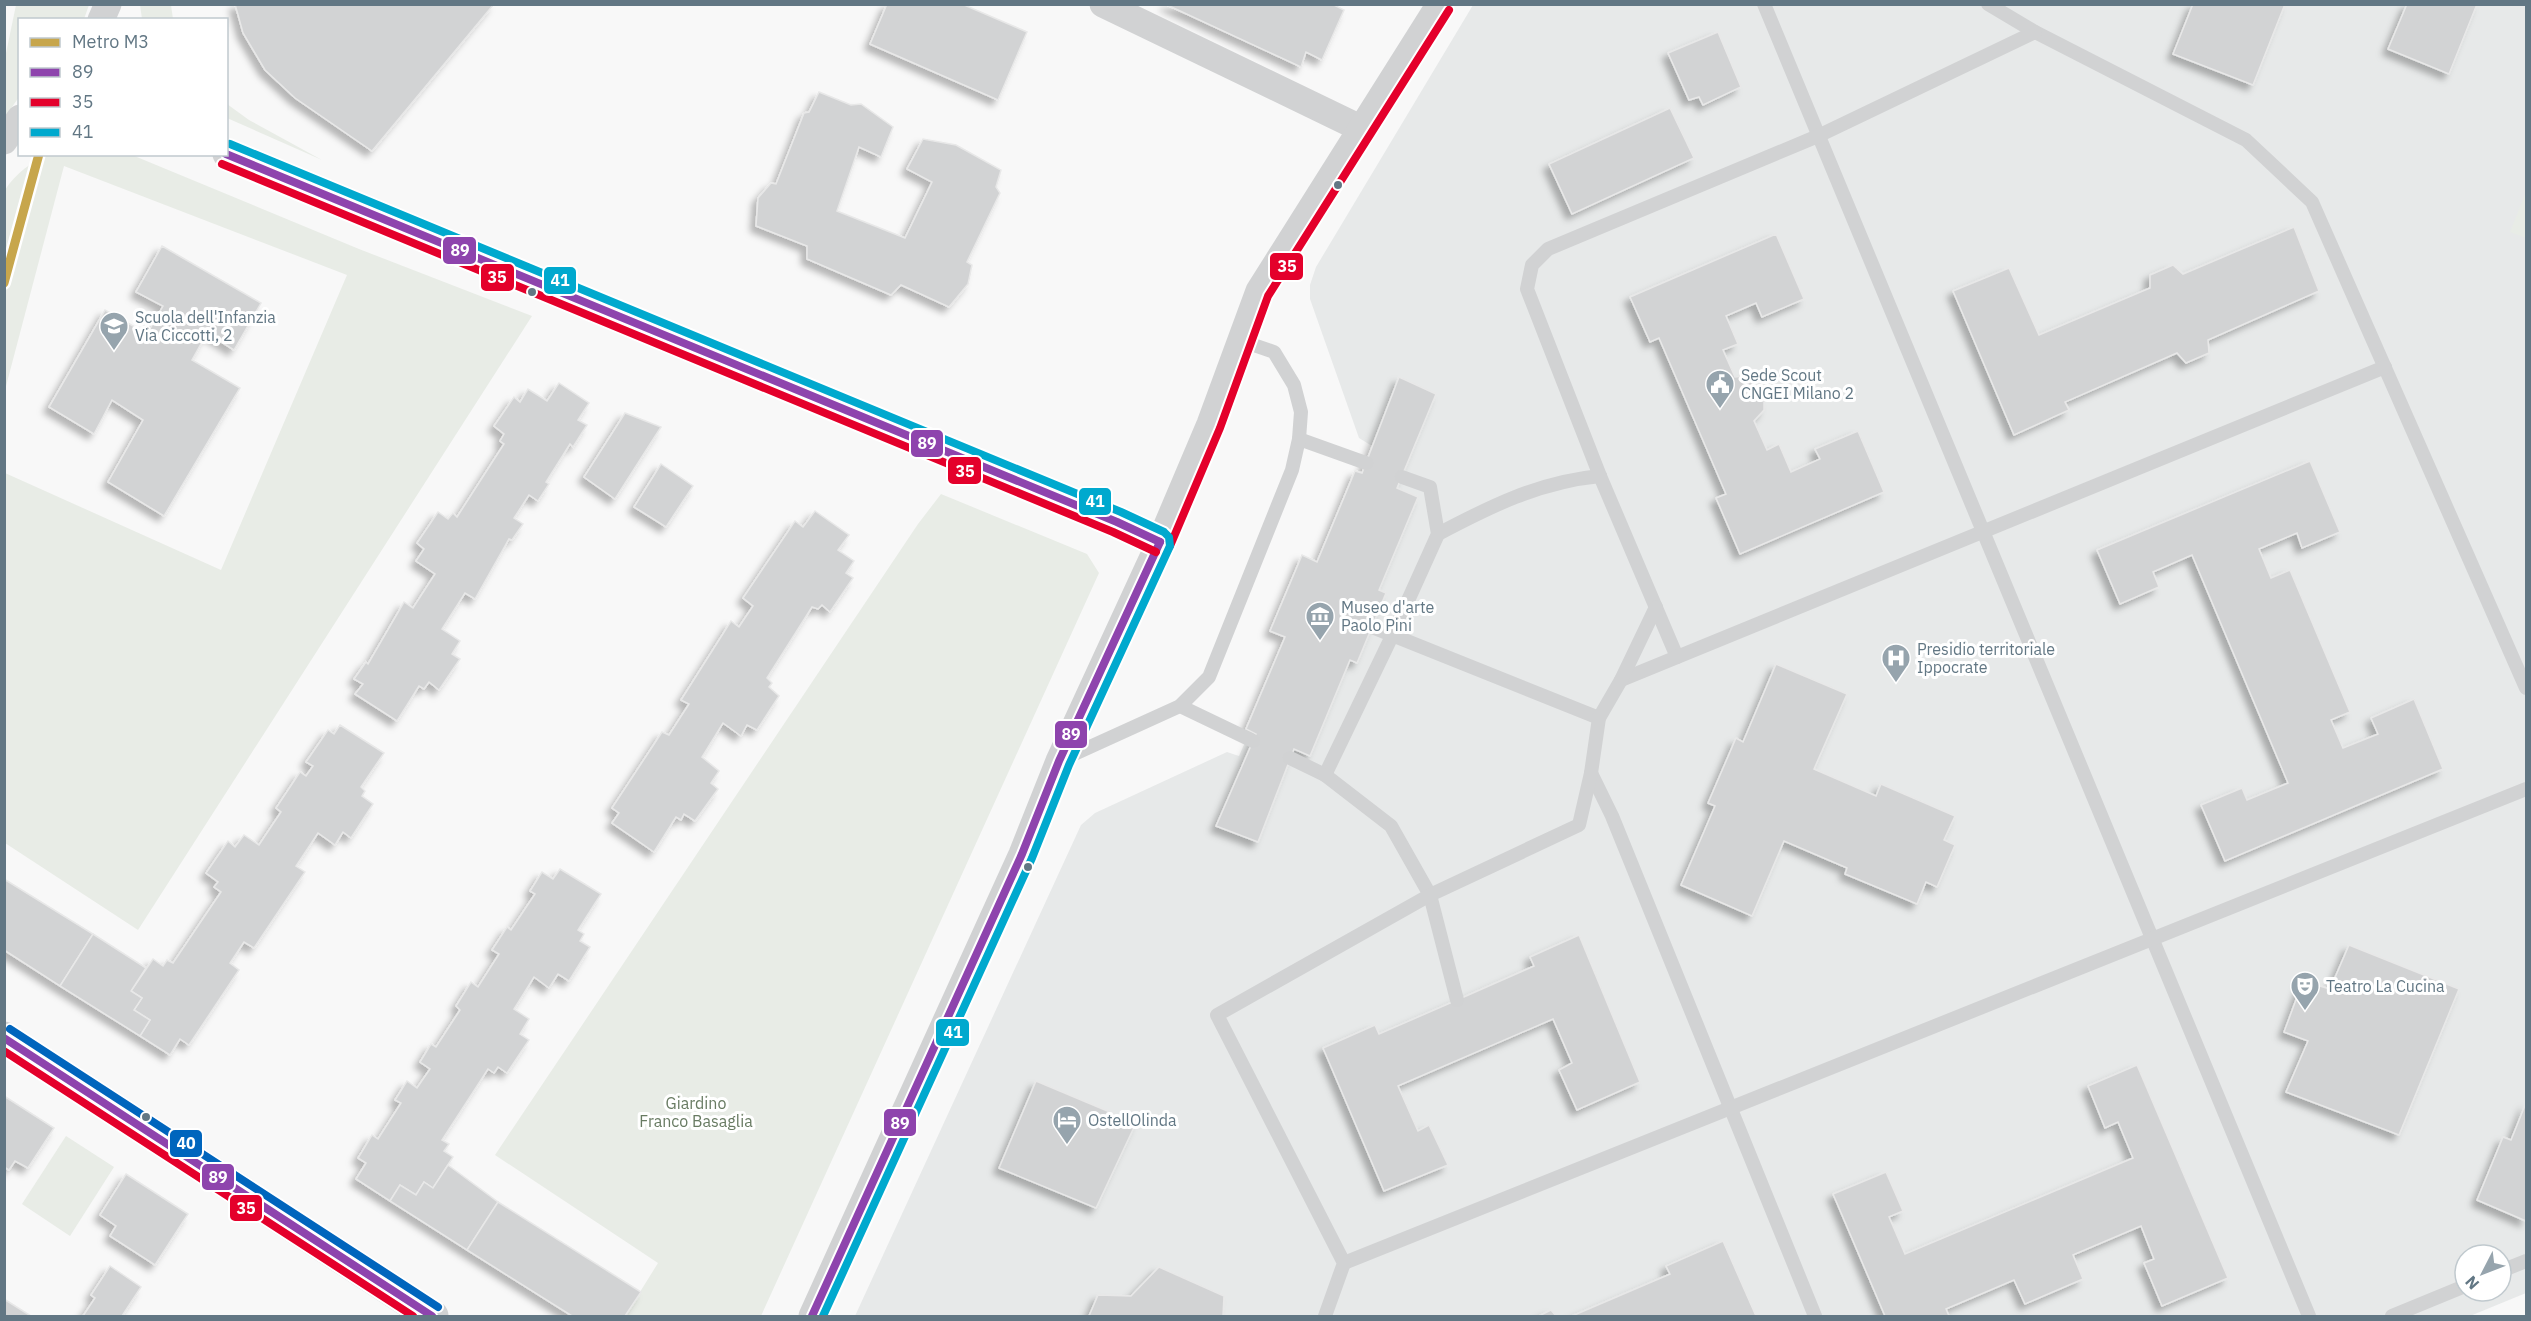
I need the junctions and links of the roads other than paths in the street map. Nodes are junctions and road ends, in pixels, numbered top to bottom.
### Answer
1 (108, 4) edge
2 (1103, 4) edge
3 (1440, 4) edge
4 (1764, 4) edge
5 (1988, 4) edge
6 (102, 18) edge
7 (2035, 32) junction
8 (18, 121) edge
9 (1362, 129) junction
10 (1818, 136) junction
11 (4, 141) edge
12 (18, 144) edge
13 (4, 155) edge
14 (228, 155) edge
15 (1242, 341) junction
16 (2385, 367) junction
17 (1299, 439) junction
18 (1365, 464) dead end
19 (1600, 476) junction
20 (1402, 477) dead end
21 (1983, 532) junction
22 (1438, 534) junction
23 (1160, 542) junction
24 (1656, 607) junction
25 (1372, 627) dead end
26 (1392, 636) junction
27 (1677, 657) junction
28 (1621, 680) junction
29 (2526, 688) edge
30 (1180, 706) junction
31 (1599, 718) junction
32 (1253, 741) dead end
33 (1290, 758) dead end
34 (1059, 761) junction
35 (1592, 772) junction
36 (1325, 775) junction
37 (2526, 789) edge
38 (1430, 895) junction
39 (2152, 939) junction
40 (1457, 1000) dead end
41 (4, 1038) edge
42 (1732, 1109) junction
43 (1344, 1263) junction
44 (2453, 1291) edge
45 (432, 1317) edge
46 (812, 1317) edge
47 (1326, 1317) edge
48 (1815, 1317) edge
49 (2309, 1317) edge
50 (2391, 1317) edge

1 - 6 street
2 - 9 street
3 - 9 street
4 - 10 lane
5 - 7 lane
7 - 10 lane
7 - 16 lane
8 - 11 street
9 - 15 street
10 - 19 lane
10 - 21 lane
12 - 13 street
14 - 23 street
15 - 17 lane
15 - 23 street
16 - 21 lane
16 - 29 lane
17 - 18 lane
17 - 30 lane
19 - 22 lane
19 - 24 lane
20 - 22 lane
21 - 27 lane
21 - 39 lane
22 - 26 lane
23 - 34 street
24 - 27 lane
24 - 28 lane
25 - 26 lane
26 - 31 lane
26 - 36 lane
27 - 28 lane
28 - 31 lane
30 - 32 lane
30 - 34 lane
31 - 35 lane
33 - 36 lane
34 - 46 street
35 - 38 lane
35 - 42 lane
36 - 38 lane
37 - 39 lane
38 - 40 lane
38 - 43 lane
39 - 42 lane
39 - 49 lane
41 - 45 street
42 - 43 lane
42 - 48 lane
43 - 47 lane
44 - 50 lane

